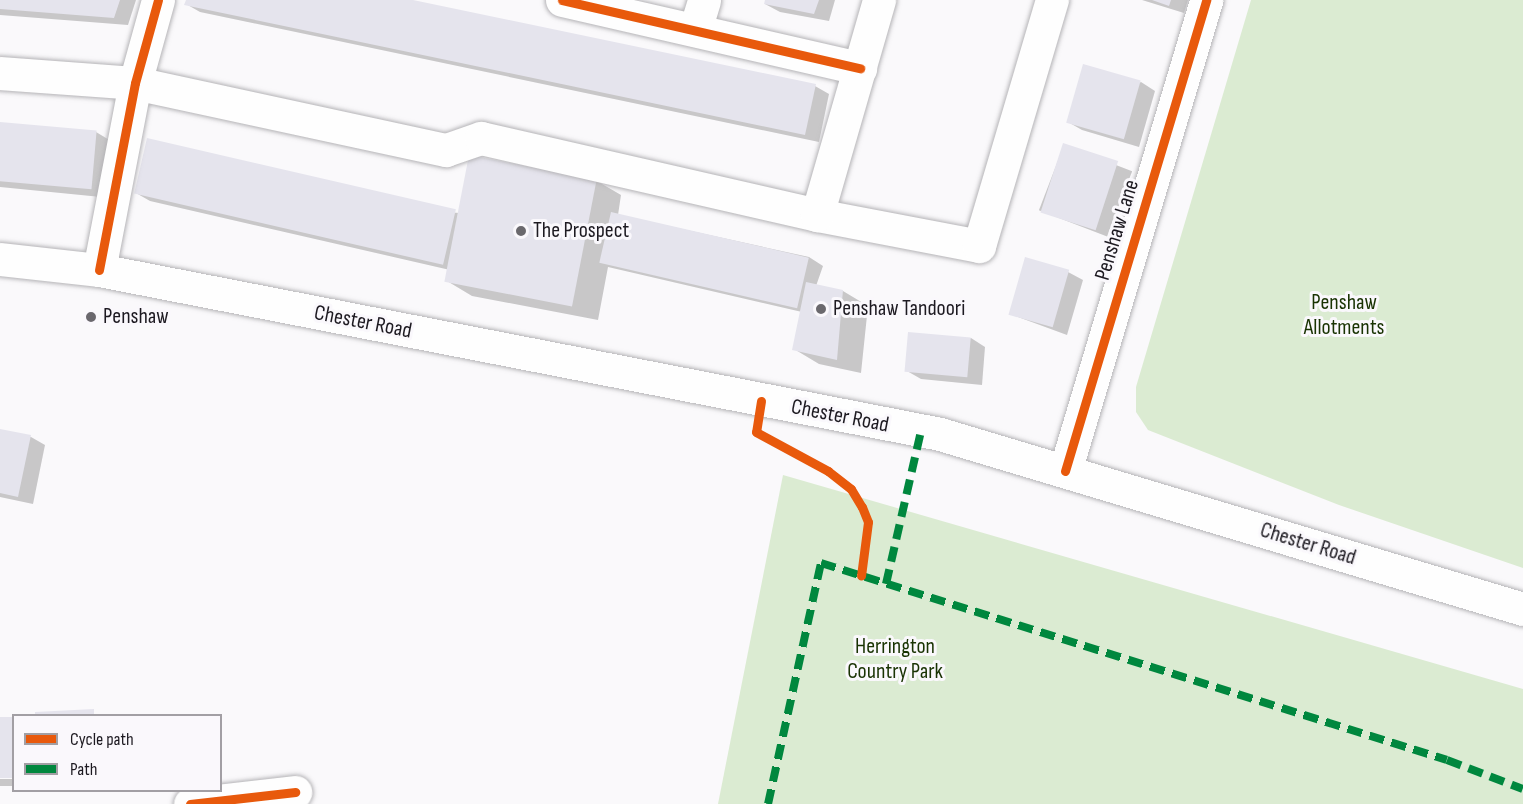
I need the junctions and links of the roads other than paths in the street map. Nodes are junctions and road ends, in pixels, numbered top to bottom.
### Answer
1 (158, 0) edge
2 (562, 0) edge
3 (879, 0) edge
4 (1052, 0) edge
5 (1206, 0) edge
6 (699, 15) edge
7 (860, 68) junction
8 (0, 73) edge
9 (135, 84) junction
10 (817, 215) junction
11 (0, 259) edge
12 (99, 270) junction
13 (1065, 471) junction
14 (1523, 609) edge
15 (295, 792) dead end
16 (190, 804) edge

1 - 9 main road
2 - 6 main road
3 - 7 main road
4 - 10 main road
5 - 13 main road, Penshaw Lane
6 - 7 main road
7 - 10 main road
8 - 9 main road
9 - 10 main road
9 - 12 main road
11 - 12 main road, Chester Road
12 - 13 main road, Chester Road
13 - 14 main road, Chester Road
15 - 16 main road

